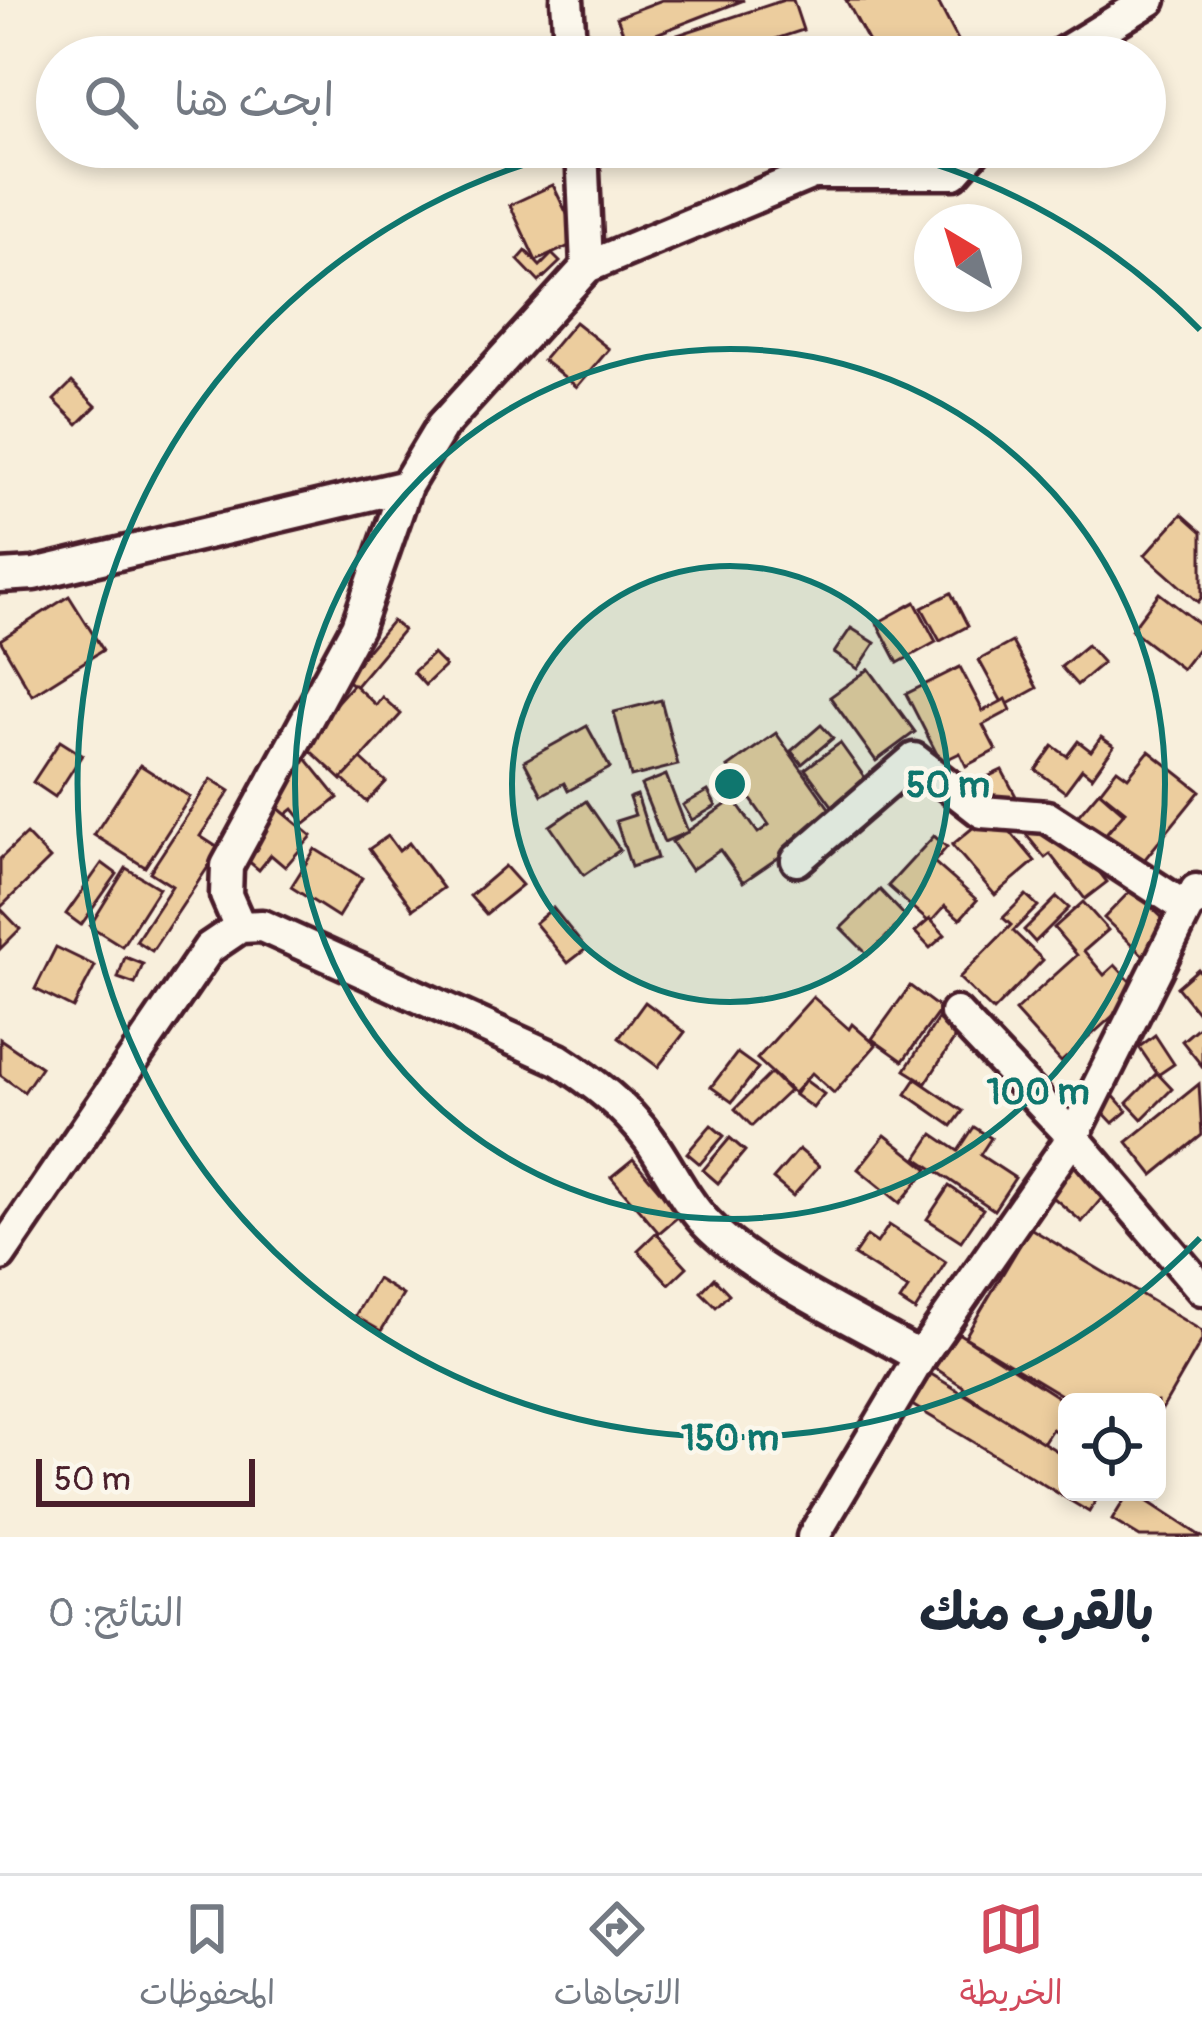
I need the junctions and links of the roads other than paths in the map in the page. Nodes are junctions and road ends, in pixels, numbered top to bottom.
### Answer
1 (567, 0) edge
2 (1150, 0) edge
3 (570, 36) edge
4 (1091, 36) edge
5 (583, 168) edge
6 (958, 168) edge
7 (587, 267) junction
8 (406, 486) junction
9 (0, 576) edge
10 (797, 860) dead end
11 (1196, 895) edge
12 (240, 928) junction
13 (956, 1013) dead end
14 (1073, 1137) junction
15 (0, 1255) edge
16 (1202, 1289) edge
17 (920, 1357) junction
18 (813, 1537) edge

1 - 3 street
2 - 4 street
5 - 7 street
6 - 7 street
7 - 8 street
8 - 9 street
8 - 12 street
10 - 11 street
11 - 14 street
12 - 15 street
12 - 17 street
13 - 14 street
14 - 16 street
14 - 17 street
17 - 18 street

